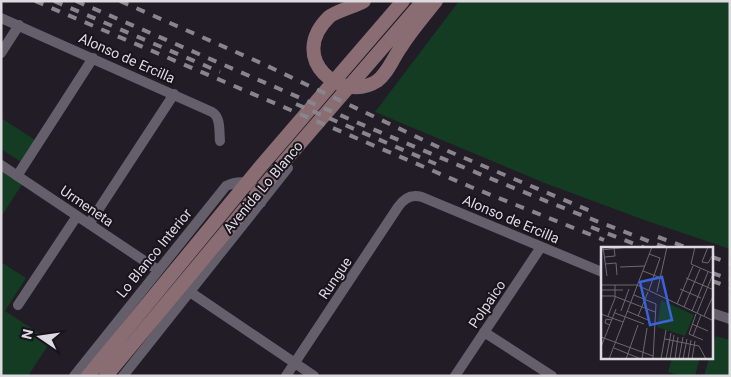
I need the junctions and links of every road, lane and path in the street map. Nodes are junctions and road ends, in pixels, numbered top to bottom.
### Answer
1 (364, 1) edge
2 (403, 1) edge
3 (423, 1) edge
4 (436, 1) edge
5 (1, 18) edge
6 (19, 26) junction
7 (1, 53) edge
8 (92, 58) junction
9 (174, 94) junction
10 (220, 142) dead end
11 (1, 165) edge
12 (288, 168) dead end
13 (17, 176) junction
14 (408, 197) joint
15 (261, 203) junction
16 (77, 216) junction
17 (89, 224) junction
18 (541, 247) junction
19 (158, 270) junction
20 (601, 272) edge
21 (190, 292) junction
22 (18, 305) dead end
23 (714, 315) edge
24 (730, 319) edge
25 (484, 332) junction
26 (295, 362) junction
27 (74, 376) edge
28 (88, 376) edge
29 (106, 376) edge
30 (123, 376) edge
31 (286, 376) edge
32 (314, 376) edge
33 (455, 376) edge
34 (552, 376) edge

1 - 4 main road
2 - 28 main road, Avenida Lo Blanco
3 - 29 main road, Avenida Lo Blanco
5 - 6 street, Alonso de Ercilla
6 - 7 street
6 - 8 street, Alonso de Ercilla
8 - 9 street, Alonso de Ercilla
8 - 13 street
9 - 10 street, Alonso de Ercilla
9 - 17 street
11 - 13 street, Urmeneta
12 - 15 street
13 - 16 street, Urmeneta
14 - 18 street, Alonso de Ercilla
14 - 26 street, Rungue
15 - 19 street, Lo Blanco Interior
15 - 21 street
16 - 17 street, Urmeneta
16 - 22 street
17 - 19 street, Urmeneta
18 - 20 street, Alonso de Ercilla
18 - 25 street, Polpaico
19 - 27 street, Lo Blanco Interior
21 - 26 street
21 - 30 street
23 - 24 street
25 - 33 street, Polpaico
25 - 34 street
26 - 31 street, Rungue
26 - 32 street

